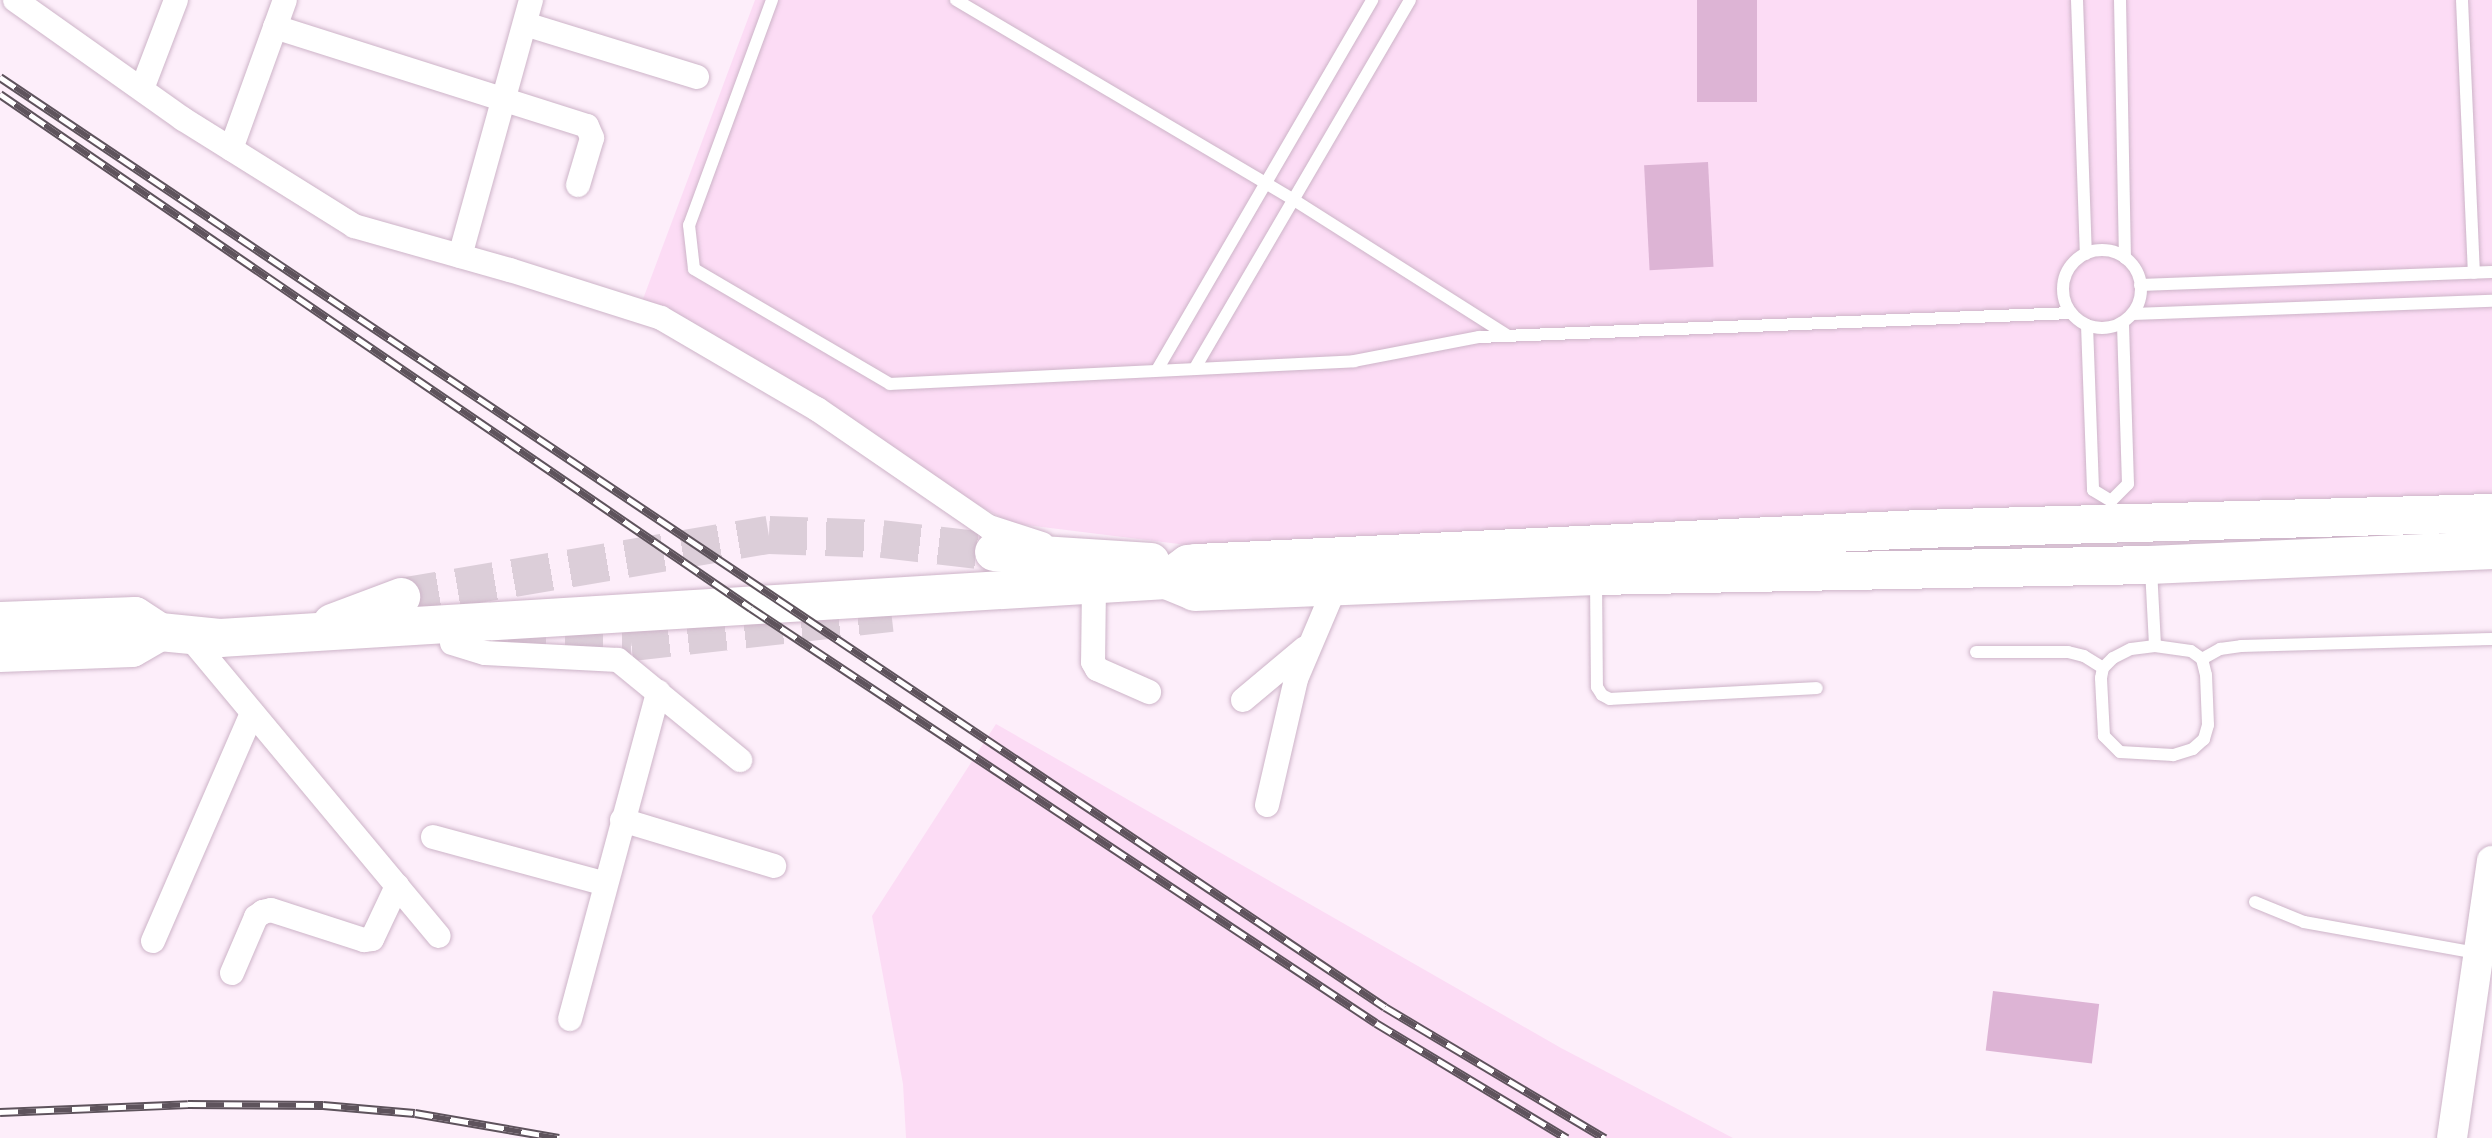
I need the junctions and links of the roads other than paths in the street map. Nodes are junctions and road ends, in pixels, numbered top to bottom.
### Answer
1 (15, 0) edge
2 (176, 0) edge
3 (285, 0) edge
4 (531, 0) edge
5 (772, 0) edge
6 (956, 0) edge
7 (1372, 0) edge
8 (1410, 0) edge
9 (2077, 0) edge
10 (2120, 0) edge
11 (2462, 0) edge
12 (50, 10) edge
13 (525, 24) junction
14 (275, 27) junction
15 (697, 77) dead end
16 (142, 89) junction
17 (503, 101) junction
18 (231, 149) junction
19 (578, 185) dead end
20 (1265, 185) junction
21 (1294, 200) junction
22 (2086, 254) junction
23 (460, 256) junction
24 (2125, 258) junction
25 (2492, 272) edge
26 (2474, 273) junction
27 (2140, 285) junction
28 (2492, 301) edge
29 (2071, 313) junction
30 (2128, 318) junction
31 (2087, 325) junction
32 (1508, 336) junction
33 (1195, 368) junction
34 (1157, 370) junction
35 (2492, 513) edge
36 (2123, 542) junction
37 (1920, 550) junction
38 (2492, 550) edge
39 (994, 552) tunnel mouth
40 (1596, 576) junction
41 (1181, 579) junction
42 (1091, 587) junction
43 (1335, 587) junction
44 (401, 597) tunnel mouth
45 (174, 633) junction
46 (307, 634) junction
47 (2492, 639) edge
48 (508, 641) tunnel mouth
49 (452, 643) junction
50 (1310, 644) junction
51 (6, 645) edge
52 (2155, 646) junction
53 (1976, 652) dead end
54 (2202, 659) junction
55 (2103, 668) junction
56 (1817, 688) dead end
57 (658, 692) junction
58 (1149, 692) dead end
59 (1243, 700) dead end
60 (252, 713) junction
61 (740, 760) dead end
62 (1267, 805) dead end
63 (622, 820) junction
64 (433, 837) dead end
65 (2492, 861) edge
66 (774, 866) dead end
67 (606, 884) junction
68 (397, 886) junction
69 (2255, 902) dead end
70 (439, 936) dead end
71 (153, 941) dead end
72 (2480, 953) junction
73 (232, 973) dead end
74 (570, 1019) dead end
75 (2452, 1138) edge

1 - 12 street
2 - 16 street
3 - 14 street
4 - 13 street
5 - 34 lane
6 - 20 lane
7 - 20 lane
8 - 21 lane
9 - 22 lane
10 - 24 lane
11 - 26 lane
12 - 16 street
13 - 15 street
13 - 17 street
14 - 17 street
14 - 18 street
16 - 18 street
17 - 19 street
17 - 23 street
18 - 23 street
20 - 21 lane
20 - 34 lane
21 - 32 lane
21 - 33 lane
22 - 24 lane
22 - 29 lane
23 - 42 street
24 - 27 lane
25 - 26 lane
26 - 27 lane
27 - 30 lane
28 - 30 lane
29 - 31 lane
29 - 32 lane
30 - 31 lane
30 - 36 lane
31 - 36 lane
32 - 33 lane
33 - 34 lane
35 - 36 main road
36 - 37 main road
36 - 38 main road
36 - 52 lane
37 - 40 main road
37 - 41 main road
39 - 42 main road
40 - 43 main road
40 - 56 lane
41 - 42 main road
41 - 43 main road
42 - 46 main road
42 - 58 street
43 - 50 street
44 - 46 main road
45 - 46 main road
45 - 51 main road
45 - 60 street
46 - 49 main road
47 - 54 lane
48 - 49 main road
49 - 57 street
50 - 59 street
50 - 62 street
52 - 54 lane
52 - 55 lane
53 - 55 lane
54 - 55 lane
57 - 61 street
57 - 63 street
60 - 68 street
60 - 71 street
63 - 66 street
63 - 67 street
64 - 67 street
65 - 72 street
67 - 74 street
68 - 70 street
68 - 73 street
69 - 72 lane
72 - 75 street

